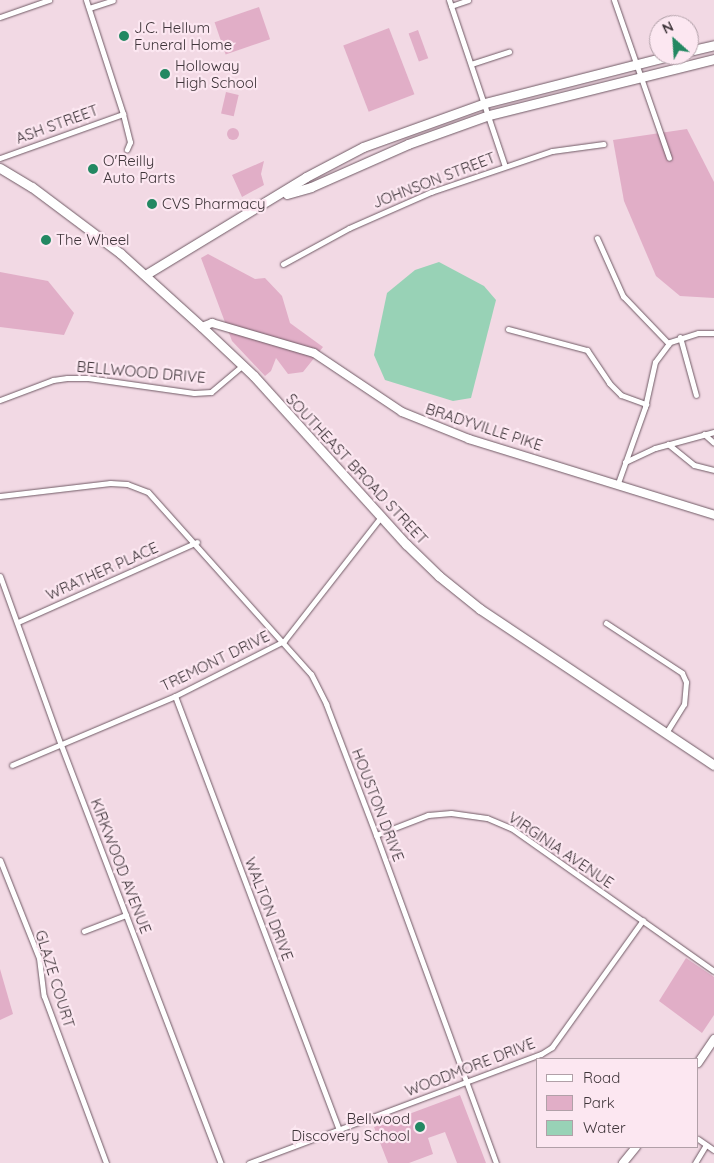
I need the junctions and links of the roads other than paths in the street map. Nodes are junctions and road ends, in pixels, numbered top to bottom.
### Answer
1 (48, 0) edge
2 (86, 0) edge
3 (112, 0) edge
4 (468, 0) edge
5 (614, 0) edge
6 (450, 3) edge
7 (89, 8) junction
8 (0, 17) edge
9 (714, 45) edge
10 (699, 49) edge
11 (509, 52) dead end
12 (714, 59) edge
13 (649, 61) edge
14 (471, 64) junction
15 (635, 64) junction
16 (640, 77) junction
17 (485, 103) junction
18 (122, 114) junction
19 (489, 115) junction
20 (604, 144) dead end
21 (128, 149) dead end
22 (0, 158) edge
23 (668, 158) dead end
24 (505, 166) junction
25 (0, 168) edge
26 (279, 196) junction
27 (597, 238) dead end
28 (282, 264) dead end
29 (145, 275) junction
30 (202, 327) junction
31 (508, 329) dead end
32 (714, 333) edge
33 (680, 337) junction
34 (669, 344) junction
35 (243, 365) junction
36 (696, 395) dead end
37 (0, 400) edge
38 (646, 404) junction
39 (714, 432) edge
40 (704, 434) junction
41 (714, 443) edge
42 (668, 444) junction
43 (625, 462) junction
44 (714, 470) edge
45 (618, 483) junction
46 (0, 496) edge
47 (714, 515) edge
48 (381, 517) junction
49 (197, 542) junction
50 (0, 576) edge
51 (18, 622) junction
52 (606, 623) dead end
53 (284, 641) junction
54 (175, 696) junction
55 (666, 733) junction
56 (61, 745) junction
57 (12, 765) dead end
58 (714, 765) edge
59 (376, 835) junction
60 (0, 860) edge
61 (126, 915) junction
62 (642, 920) junction
63 (84, 931) dead end
64 (714, 971) edge
65 (714, 1039) edge
66 (699, 1062) edge
67 (467, 1082) junction
68 (339, 1131) junction
69 (699, 1140) edge
70 (706, 1145) junction
71 (635, 1148) edge
72 (714, 1150) edge
73 (106, 1163) edge
74 (221, 1163) edge
75 (249, 1163) edge
76 (496, 1163) edge
77 (623, 1163) edge
78 (695, 1163) edge

1 - 8 street
2 - 7 street
3 - 7 street
4 - 6 street
5 - 15 street
6 - 14 street
7 - 18 street
9 - 10 main road
11 - 14 street
12 - 16 main road
13 - 15 main road
14 - 17 street
15 - 16 street
15 - 17 main road
16 - 19 main road
16 - 23 street
17 - 19 street
17 - 26 main road
18 - 21 street
18 - 22 street, ASH STREET
19 - 24 street
19 - 26 main road
20 - 24 street, JOHNSON STREET
24 - 28 street, JOHNSON STREET
25 - 29 main road, SOUTHEAST BROAD STREET
26 - 29 main road
27 - 34 street
29 - 30 main road, SOUTHEAST BROAD STREET
30 - 35 main road, SOUTHEAST BROAD STREET
30 - 45 main road, BRADYVILLE PIKE
31 - 38 street
32 - 33 street
33 - 34 street
33 - 36 street
34 - 38 street
35 - 37 street, BELLWOOD DRIVE
35 - 48 main road, SOUTHEAST BROAD STREET
38 - 43 street
39 - 40 street
40 - 41 street
40 - 42 street
42 - 43 street
42 - 44 street
43 - 45 street
45 - 47 main road, BRADYVILLE PIKE
46 - 49 street, HOUSTON DRIVE
48 - 53 street, TREMONT DRIVE
48 - 55 main road, SOUTHEAST BROAD STREET
49 - 51 street, WRATHER PLACE
49 - 53 street, HOUSTON DRIVE
50 - 51 street, KIRKWOOD AVENUE
51 - 56 street, KIRKWOOD AVENUE
52 - 55 street
53 - 54 street, TREMONT DRIVE
53 - 59 street, HOUSTON DRIVE
54 - 56 street, TREMONT DRIVE
54 - 68 street, WALTON DRIVE
55 - 58 main road, SOUTHEAST BROAD STREET
56 - 57 street, TREMONT DRIVE
56 - 61 street, KIRKWOOD AVENUE
59 - 62 street, VIRGINIA AVENUE
59 - 67 street, HOUSTON DRIVE
60 - 73 street, GLAZE COURT
61 - 63 street
61 - 74 street, KIRKWOOD AVENUE
62 - 64 street, VIRGINIA AVENUE
62 - 67 street, WOODMORE DRIVE
65 - 66 main road
67 - 68 street, WOODMORE DRIVE
67 - 76 street, HOUSTON DRIVE
68 - 75 street, WOODMORE DRIVE
69 - 70 street
70 - 72 street
70 - 78 street
71 - 77 main road

